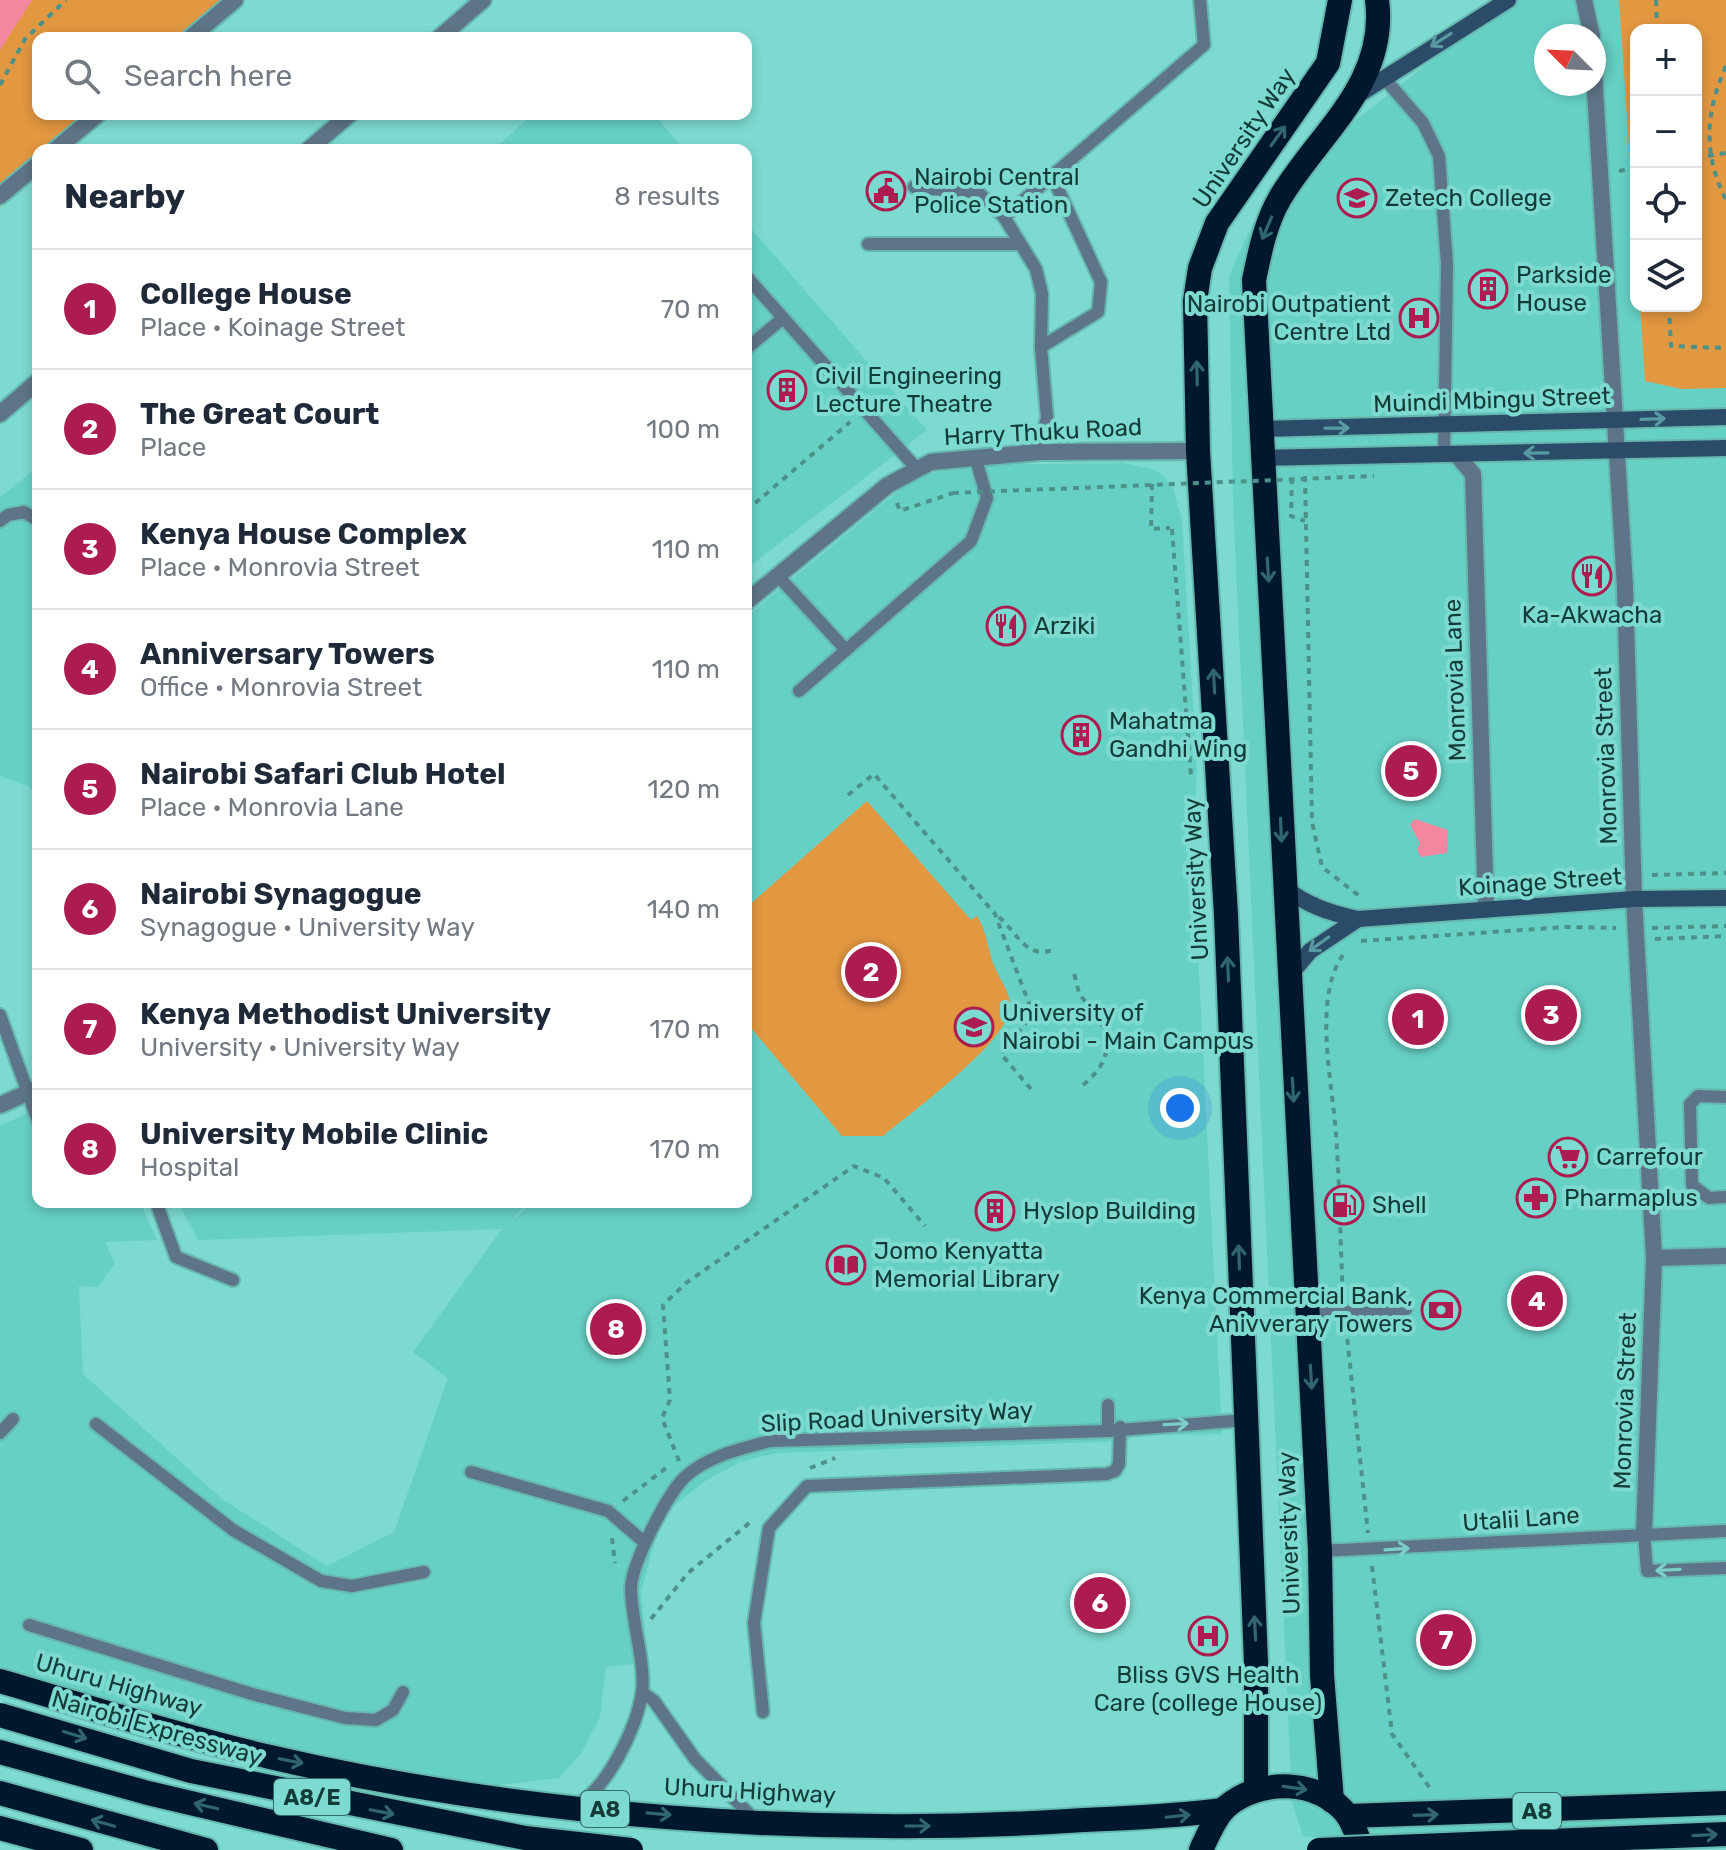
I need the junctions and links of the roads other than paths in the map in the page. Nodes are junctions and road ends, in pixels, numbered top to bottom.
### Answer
1 (235, 0) edge
2 (483, 0) edge
3 (1200, 0) edge
4 (1377, 0) edge
5 (1508, 0) edge
6 (1584, 0) edge
7 (1340, 2) edge
8 (1589, 24) edge
9 (197, 32) edge
10 (446, 32) edge
11 (1385, 79) junction
12 (1358, 95) junction
13 (1595, 96) edge
14 (91, 120) edge
15 (343, 120) edge
16 (62, 144) edge
17 (315, 144) edge
18 (32, 169) edge
19 (1052, 176) junction
20 (914, 187) dead end
21 (0, 196) edge
22 (1004, 217) junction
23 (868, 244) dead end
24 (1020, 244) junction
25 (752, 283) edge
26 (782, 319) junction
27 (752, 344) edge
28 (1041, 347) junction
29 (32, 386) edge
30 (0, 414) edge
31 (1726, 417) edge
32 (1613, 420) junction
33 (1444, 426) junction
34 (1259, 429) junction
35 (1726, 448) edge
36 (1198, 451) junction
37 (1039, 452) junction
38 (1614, 452) junction
39 (1450, 455) junction
40 (975, 456) junction
41 (1260, 458) junction
42 (916, 468) junction
43 (32, 517) edge
44 (0, 521) edge
45 (778, 576) junction
46 (752, 597) edge
47 (846, 650) junction
48 (799, 691) dead end
49 (1283, 887) junction
50 (1726, 898) edge
51 (1634, 899) junction
52 (1486, 910) junction
53 (1358, 919) junction
54 (1288, 977) junction
55 (0, 1015) edge
56 (32, 1088) edge
57 (32, 1090) edge
58 (1726, 1097) edge
59 (0, 1105) edge
60 (1726, 1197) edge
61 (158, 1208) edge
62 (1726, 1256) edge
63 (1654, 1258) junction
64 (233, 1280) dead end
65 (1406, 1309) dead end
66 (1307, 1314) junction
67 (1108, 1405) dead end
68 (1245, 1420) junction
69 (0, 1423) edge
70 (96, 1424) dead end
71 (1114, 1429) junction
72 (0, 1433) edge
73 (471, 1472) dead end
74 (1726, 1531) edge
75 (1644, 1533) junction
76 (644, 1542) junction
77 (1320, 1551) junction
78 (1726, 1568) edge
79 (424, 1572) dead end
80 (29, 1625) dead end
81 (0, 1681) edge
82 (403, 1692) dead end
83 (642, 1692) junction
84 (0, 1712) edge
85 (763, 1712) dead end
86 (0, 1752) edge
87 (1256, 1790) junction
88 (0, 1793) edge
89 (1726, 1803) edge
90 (574, 1806) junction
91 (1340, 1808) junction
92 (1223, 1810) junction
93 (759, 1823) junction
94 (0, 1828) edge
95 (1726, 1834) edge
96 (81, 1850) edge
97 (206, 1850) edge
98 (391, 1850) edge
99 (631, 1850) edge
100 (1201, 1850) edge
101 (1319, 1850) edge
102 (1363, 1850) edge

1 - 9 street
2 - 10 street
3 - 19 lane
4 - 12 highway, University Way
5 -> 11 street
6 - 8 street
36 -> 7 highway, University Way
11 - 12 street
11 - 33 lane
12 -> 34 highway, University Way
13 - 32 street, Monrovia Street
14 - 16 street
15 - 17 street
18 - 21 street
19 - 22 lane
19 - 28 lane
20 - 22 lane
22 - 24 lane
23 - 24 lane
24 - 28 lane
25 - 26 lane
26 - 27 lane
26 - 42 lane
28 - 37 lane
29 - 30 street
32 -> 31 street, Muindi Mbingu Street
32 - 33 street, Muindi Mbingu Street
32 - 38 street, Monrovia Street
34 -> 33 street, Muindi Mbingu Street
33 - 39 lane
34 - 41 highway, University Way
35 - 38 street
36 - 37 street, Harry Thuku Road
68 -> 36 highway, University Way
37 - 40 street, Harry Thuku Road
38 -> 39 street
38 - 51 street, Monrovia Street
39 - 41 street
39 - 52 street, Monrovia Lane
40 - 42 street, Harry Thuku Road
40 - 47 lane
41 -> 49 highway, University Way
42 - 45 street, Harry Thuku Road
43 - 44 lane
45 - 46 street, Harry Thuku Road
45 - 47 lane
47 - 48 lane
49 - 53 street, Koinage Street
49 - 54 highway, University Way
50 - 51 street, Koinage Street
51 - 52 street, Koinage Street
51 - 63 street, Monrovia Street
52 - 53 street, Koinage Street
53 -> 54 street, Koinage Street
54 -> 66 highway, University Way
55 - 56 lane
57 - 59 street
58 - 60 lane
61 - 64 lane
62 - 63 street
63 - 75 street, Monrovia Street
65 - 66 lane
66 -> 77 highway, University Way
67 - 71 lane
71 -> 68 lane, Slip Road University Way
87 -> 68 highway, University Way
69 - 72 lane
70 - 79 lane
71 - 76 lane, Slip Road University Way
71 - 85 lane
73 - 76 lane
74 - 75 lane, Utalii Lane
77 -> 75 lane, Utalii Lane
78 -> 75 lane
76 - 83 lane, Slip Road University Way
77 - 91 highway, University Way
80 - 82 lane
81 -> 90 highway, Uhuru Highway / A8
83 - 90 lane, Slip Road University Way
83 - 93 lane
84 -> 99 highway, Nairobi Expressway / A8/E, bridge
98 -> 86 highway, A8/E
87 -> 91 highway, A8
87 - 92 highway
97 -> 88 highway
91 -> 89 highway, A8
90 -> 93 highway, Uhuru Highway / A8
91 - 102 highway, University Way
93 -> 92 highway, Uhuru Highway / A8
92 - 100 highway
94 - 96 highway
101 -> 95 highway, bridge

